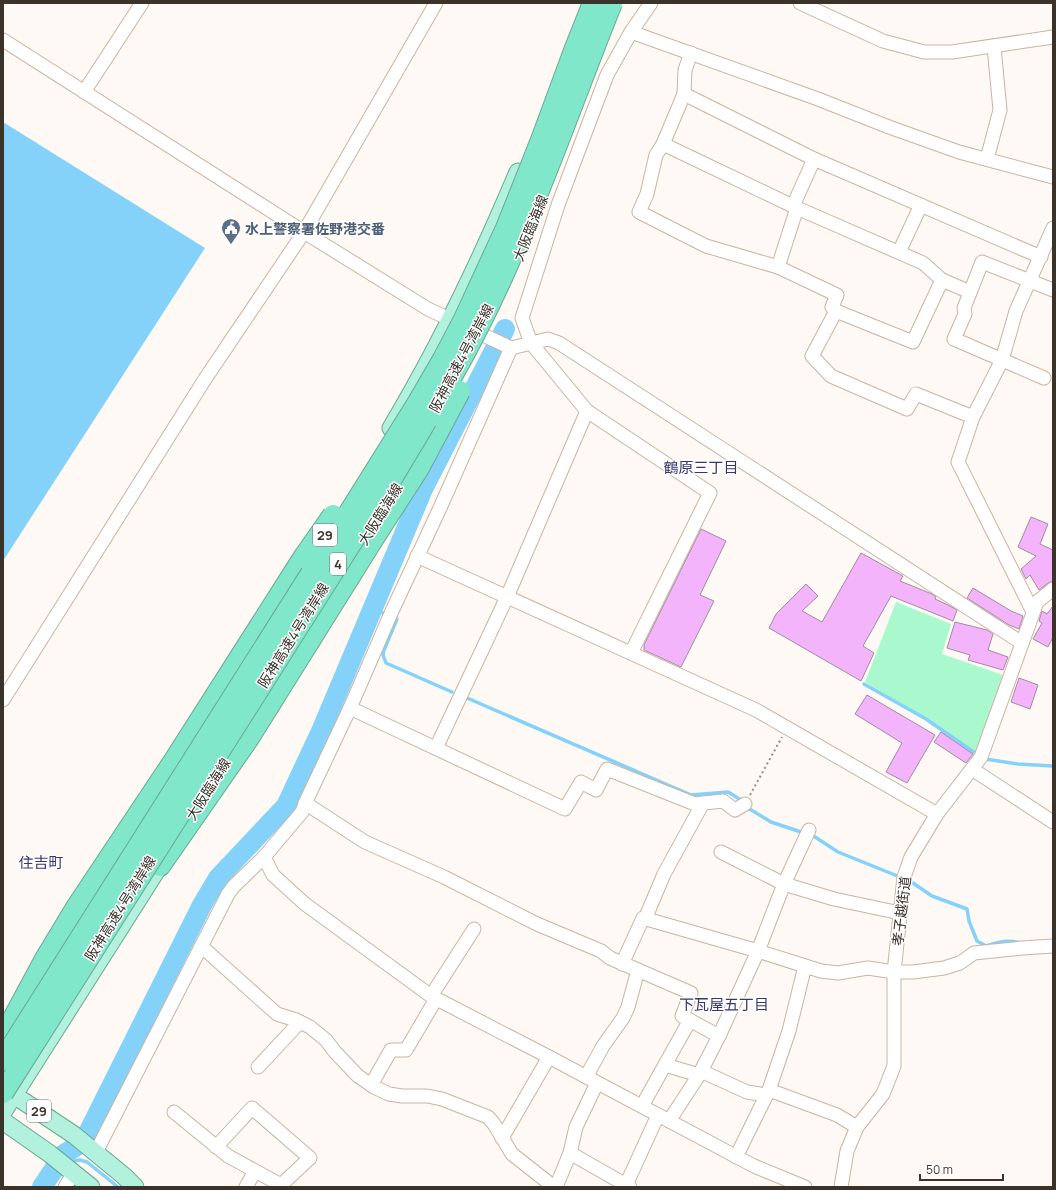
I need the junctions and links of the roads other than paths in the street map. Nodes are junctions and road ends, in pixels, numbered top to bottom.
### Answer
1 (142, 3) edge
2 (436, 3) edge
3 (612, 3) edge
4 (618, 3) edge
5 (651, 3) edge
6 (800, 3) edge
7 (594, 5) edge
8 (631, 32) junction
9 (1053, 37) edge
10 (3, 40) edge
11 (994, 46) junction
12 (691, 54) junction
13 (84, 92) junction
14 (684, 94) junction
15 (558, 144) junction
16 (663, 144) junction
17 (814, 159) junction
18 (987, 159) junction
19 (1053, 177) edge
20 (921, 205) junction
21 (795, 207) junction
22 (506, 228) junction
23 (1053, 228) edge
24 (304, 232) junction
25 (899, 252) junction
26 (1041, 257) junction
27 (778, 267) junction
28 (942, 280) junction
29 (1030, 281) junction
30 (1053, 290) edge
31 (970, 292) junction
32 (836, 310) junction
33 (451, 320) junction
34 (482, 335) junction
35 (531, 343) junction
36 (511, 348) junction
37 (1002, 360) junction
38 (1044, 378) dead end
39 (587, 411) junction
40 (974, 417) junction
41 (417, 556) junction
42 (1051, 593) edge
43 (506, 597) junction
44 (1033, 612) junction
45 (1022, 644) junction
46 (631, 653) junction
47 (3, 700) edge
48 (350, 708) junction
49 (436, 748) junction
50 (972, 769) junction
51 (305, 803) junction
52 (703, 803) junction
53 (745, 804) road end
54 (937, 814) junction
55 (1053, 822) edge
56 (809, 830) dead end
57 (721, 852) dead end
58 (264, 857) junction
59 (160, 866) junction
60 (784, 884) junction
61 (900, 913) junction
62 (645, 918) junction
63 (474, 928) dead end
64 (201, 946) junction
65 (1053, 946) edge
66 (758, 951) junction
67 (622, 964) junction
68 (805, 966) junction
69 (638, 970) junction
70 (894, 972) junction
71 (434, 998) junction
72 (690, 1020) junction
73 (300, 1022) junction
74 (719, 1036) junction
75 (3, 1038) edge
76 (549, 1057) junction
77 (3, 1060) edge
78 (665, 1065) junction
79 (258, 1067) dead end
80 (700, 1073) junction
81 (592, 1080) junction
82 (371, 1085) junction
83 (7, 1092) edge
84 (767, 1092) junction
85 (642, 1106) junction
86 (3, 1112) edge
87 (174, 1112) dead end
88 (663, 1118) junction
89 (3, 1121) edge
90 (857, 1126) junction
91 (502, 1138) junction
92 (216, 1147) junction
93 (93, 1149) junction
94 (570, 1153) junction
95 (736, 1157) junction
96 (72, 1170) junction
97 (255, 1172) junction
98 (787, 1184) edge
99 (629, 1186) edge
100 (66, 1187) edge
101 (91, 1187) edge
102 (135, 1187) edge
103 (246, 1187) edge
104 (555, 1187) edge
105 (805, 1187) edge
106 (841, 1187) edge

1 - 13 street
2 - 24 street
3 - 15 highway, 阪神高速4号湾岸線 / 4, bridge
4 - 34 main road, 大阪臨海線 / 29
5 - 8 street
6 - 11 street
7 - 22 highway, 阪神高速4号湾岸線 / 4, bridge
7 - 33 main road, 29
8 - 12 street
8 - 35 street
9 - 11 street
10 - 13 street
11 - 18 street
12 - 14 street
12 - 18 street
13 - 24 street
14 - 16 street
14 - 17 street
15 - 59 highway, bridge
15 - 83 highway, 阪神高速4号湾岸線 / 4, bridge
16 - 21 street
16 - 27 street
17 - 20 street
17 - 21 street
18 - 19 street
20 - 25 street
20 - 26 street
21 - 25 street
21 - 27 street
22 - 75 highway, bridge
22 - 77 highway, 阪神高速4号湾岸線 / 4, bridge
23 - 26 street
24 - 33 street
24 - 47 street
25 - 28 street
26 - 29 street
27 - 32 street
28 - 31 street
28 - 32 street
29 - 30 street
29 - 31 street
29 - 37 street
31 - 37 street
32 - 40 street
33 - 34 street
33 - 75 main road, 29
34 - 36 street
34 - 59 main road, 大阪臨海線 / 29
35 - 36 street
35 - 39 street
35 - 45 street
36 - 41 street
37 - 38 street
37 - 40 street
39 - 43 street
39 - 46 street
40 - 44 street
41 - 43 street
41 - 48 street
42 - 44 street, 孝子越街道
43 - 46 street
43 - 49 street
44 - 45 street, 孝子越街道
45 - 50 street, 孝子越街道
46 - 54 street
48 - 49 street
48 - 51 street
49 - 52 street
50 - 54 street, 孝子越街道
50 - 55 street
51 - 58 street
51 - 67 street
52 - 53 street
52 - 62 street
54 - 61 street, 孝子越街道
56 - 60 street
57 - 60 street
58 - 64 street
58 - 71 street
59 - 83 main road, 大阪臨海線 / 29
60 - 61 street
60 - 66 street
61 - 70 street, 孝子越街道
62 - 66 street
62 - 67 street
63 - 71 street
64 - 73 street
64 - 93 street
65 - 70 street
66 - 68 street
66 - 74 street
67 - 69 street
68 - 70 street
68 - 84 street
69 - 72 street
69 - 81 street
70 - 90 street, 孝子越街道
71 - 76 street
71 - 82 street
72 - 74 street
72 - 78 street
73 - 79 street
73 - 82 street
74 - 80 street
76 - 81 street
76 - 91 street
78 - 80 street
78 - 85 street
80 - 84 street
80 - 88 street
81 - 85 street
81 - 94 street
82 - 91 street
83 - 86 main road, 大阪臨海線 / 29
83 - 93 main road, 29
84 - 90 street
84 - 95 street
85 - 88 street
87 - 92 street
88 - 95 street
88 - 99 street
89 - 96 main road, 29
90 - 106 street, 孝子越街道
91 - 104 street
92 - 97 street
92 - 97 street
93 - 102 main road, 29
94 - 99 street
94 - 104 street
95 - 98 street
96 - 100 street
96 - 101 main road, 29
97 - 103 street
98 - 105 street

